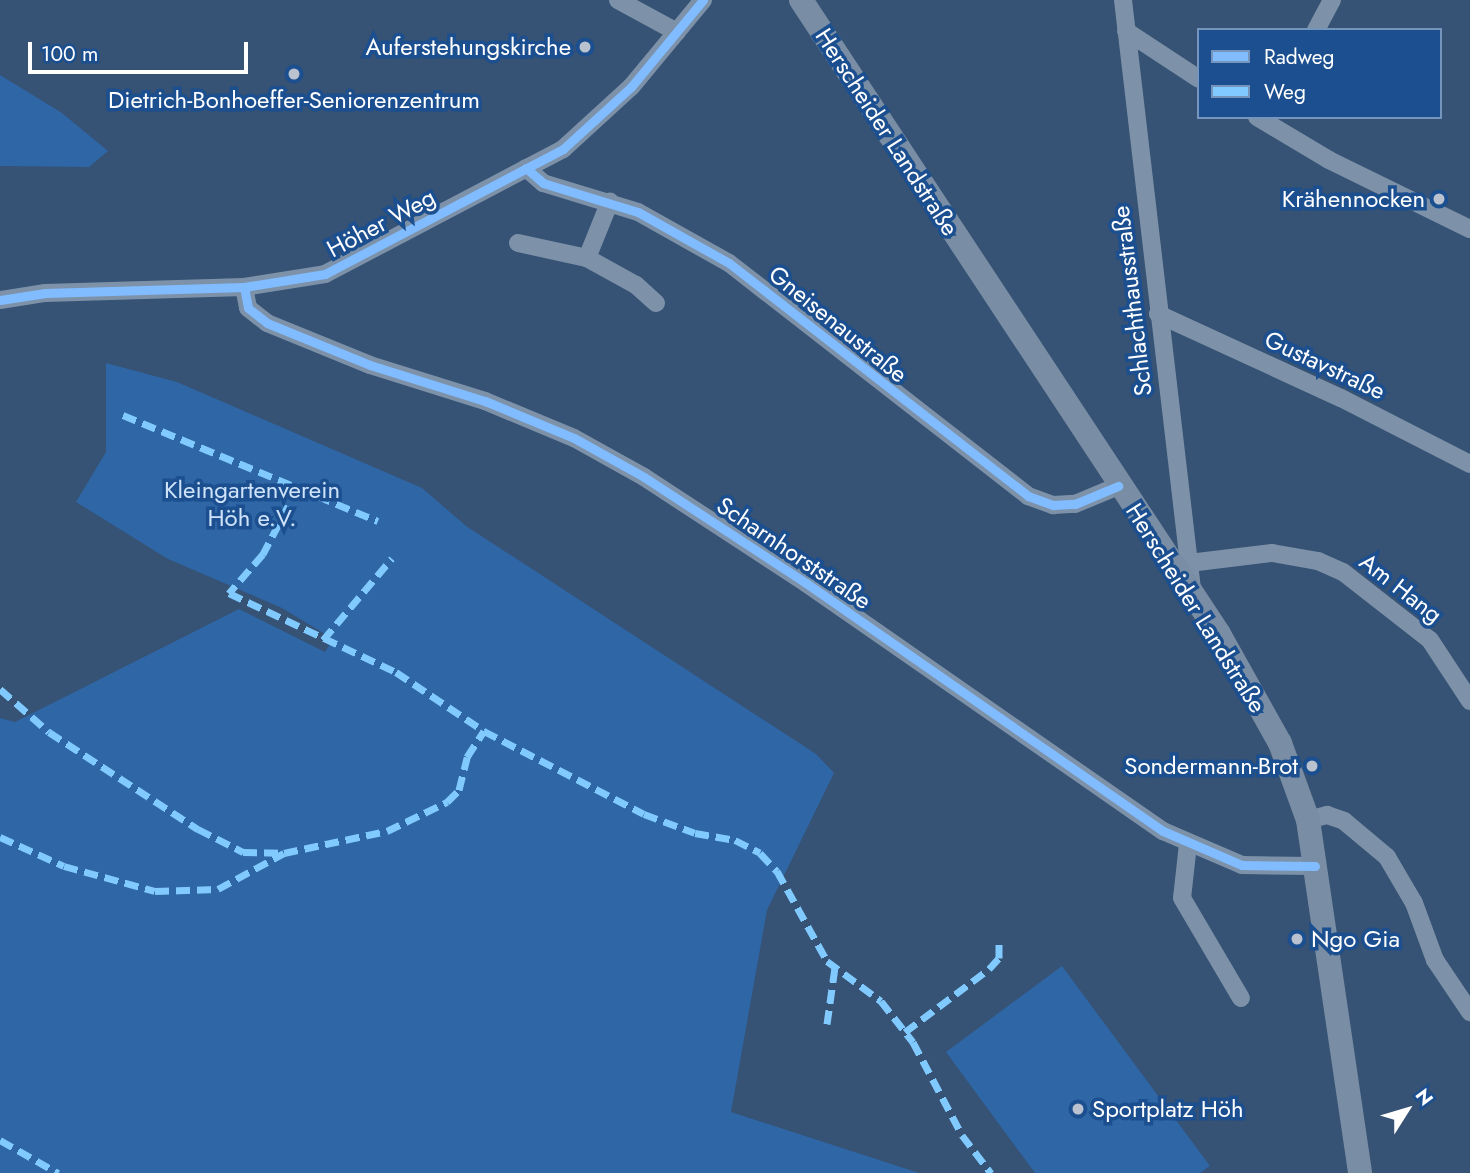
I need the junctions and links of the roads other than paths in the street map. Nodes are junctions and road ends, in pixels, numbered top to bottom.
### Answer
1 (618, 0) edge
2 (703, 0) edge
3 (802, 0) edge
4 (1123, 0) edge
5 (1332, 0) edge
6 (1317, 28) edge
7 (1126, 31) junction
8 (677, 32) junction
9 (1197, 78) edge
10 (1260, 119) edge
11 (526, 168) junction
12 (610, 201) junction
13 (1470, 229) edge
14 (518, 243) dead end
15 (587, 258) junction
16 (244, 287) junction
17 (0, 300) edge
18 (656, 303) dead end
19 (1158, 314) junction
20 (1470, 464) edge
21 (1118, 486) junction
22 (1189, 563) junction
23 (1193, 596) junction
24 (1470, 701) edge
25 (1308, 820) junction
26 (1188, 844) junction
27 (1315, 866) junction
28 (1241, 998) dead end
29 (1470, 1012) edge
30 (1360, 1173) edge

1 - 8 street
2 - 8 street, Höher Weg
3 - 21 main road, Herscheider Landstraße
4 - 7 street, Schlachthausstraße
5 - 6 street
7 - 9 street
7 - 19 street, Schlachthausstraße
8 - 11 street, Höher Weg
10 - 13 street
11 - 12 street, Gneisenaustraße
11 - 16 street, Höher Weg
12 - 15 street
12 - 21 street, Gneisenaustraße
14 - 15 street
15 - 18 street
16 - 17 street, Höher Weg
16 - 26 street, Scharnhorststraße
19 - 20 street, Gustavstraße
19 - 22 street, Schlachthausstraße
21 - 23 main road, Herscheider Landstraße
22 - 23 street, Schlachthausstraße
22 - 24 street, Am Hang
23 - 25 main road, Herscheider Landstraße
25 - 27 main road, Herscheider Landstraße
25 - 29 street
26 - 27 street, Scharnhorststraße
26 - 28 street
27 - 30 main road, Herscheider Landstraße

